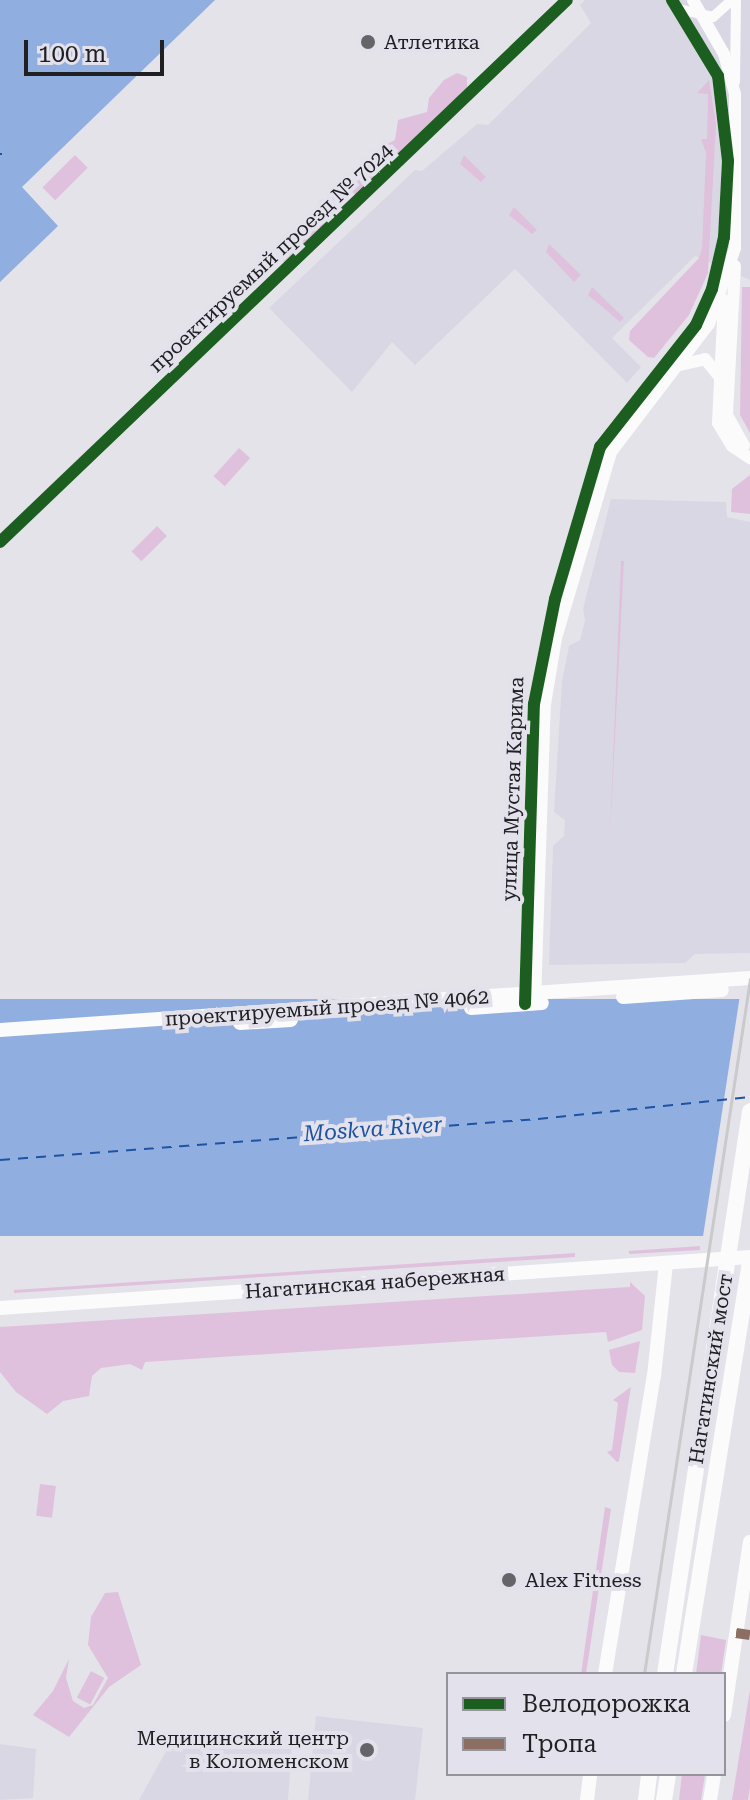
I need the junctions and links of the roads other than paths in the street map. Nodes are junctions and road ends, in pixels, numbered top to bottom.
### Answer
1 (567, 0) edge
2 (693, 0) edge
3 (734, 0) edge
4 (676, 4) edge
5 (705, 18) junction
6 (729, 95) junction
7 (724, 237) junction
8 (735, 248) junction
9 (726, 284) junction
10 (717, 320) junction
11 (696, 325) junction
12 (729, 335) junction
13 (677, 367) junction
14 (718, 378) junction
15 (750, 449) edge
16 (750, 458) edge
17 (0, 542) edge
18 (750, 978) edge
19 (750, 988) edge
20 (530, 999) junction
21 (0, 1030) edge
22 (0, 1038) edge
23 (750, 1111) edge
24 (750, 1258) edge
25 (666, 1264) junction
26 (0, 1308) edge
27 (750, 1542) edge
28 (743, 1634) edge
29 (605, 1672) edge
30 (665, 1672) edge
31 (684, 1672) edge
32 (726, 1706) edge
33 (590, 1776) edge
34 (649, 1776) edge
35 (668, 1776) edge
36 (714, 1776) edge
37 (587, 1800) edge
38 (646, 1800) edge
39 (664, 1800) edge
40 (710, 1800) edge

1 - 17 street, проектируемый проезд № 7024
2 - 5 street
3 - 5 street
3 - 6 street, улица Мустая Карима
4 - 5 street
4 - 6 street
5 - 6 street
6 - 7 street, улица Мустая Карима
6 - 8 street, улица Мустая Карима
7 - 9 street
7 - 11 street, улица Мустая Карима
8 - 9 street, улица Мустая Карима
8 - 12 street
9 - 10 street
10 - 11 street
10 - 12 street
10 - 13 street, улица Мустая Карима
10 - 14 street
11 - 20 street, улица Мустая Карима
12 - 15 street
13 - 14 street
13 - 20 street, улица Мустая Карима
14 - 16 street
18 - 20 main road, проектируемый проезд № 4062
19 - 20 main road, проектируемый проезд № 4062
20 - 21 main road, проектируемый проезд № 4062
20 - 22 main road, проектируемый проезд № 4062
23 - 30 main road, Нагатинский мост
24 - 25 main road, Нагатинская набережная
24 - 31 main road, Нагатинский мост
25 - 26 main road, Нагатинская набережная
25 - 29 main road
27 - 28 main road
28 - 32 main road
33 - 37 main road
34 - 38 main road
35 - 39 main road
36 - 40 main road

